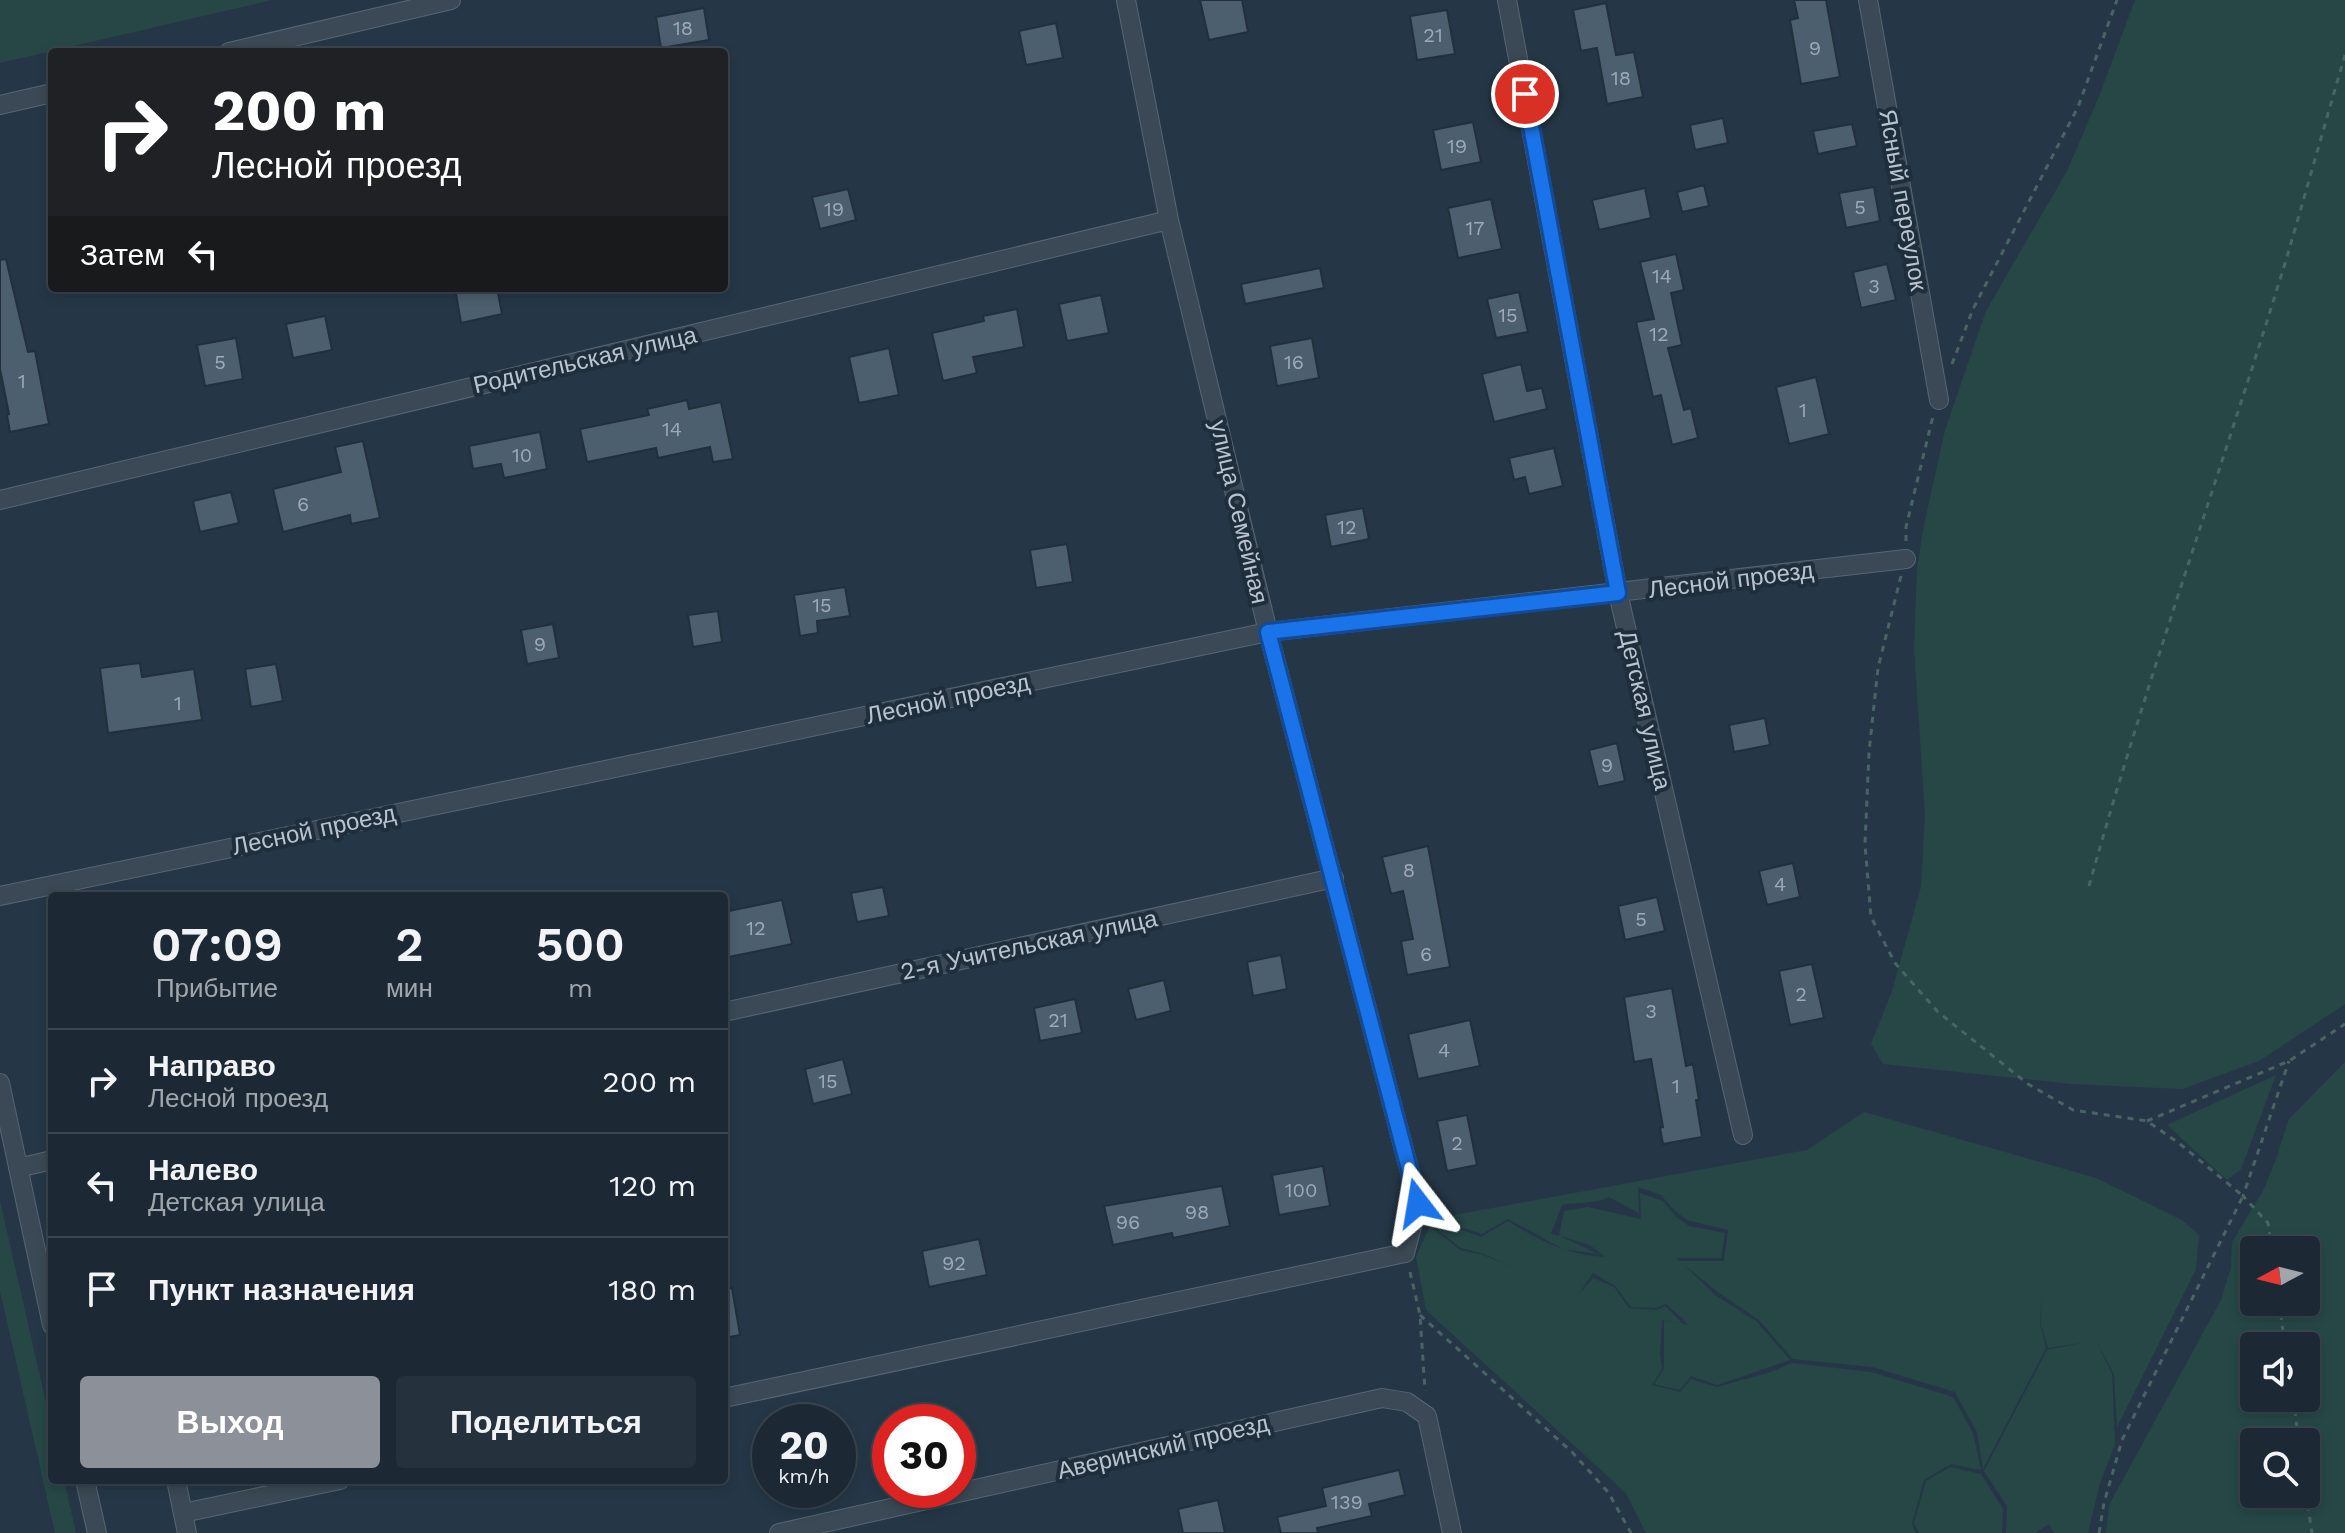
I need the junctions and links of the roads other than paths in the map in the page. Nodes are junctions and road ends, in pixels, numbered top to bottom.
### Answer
1 (451, 0) edge
2 (1126, 0) edge
3 (1507, 0) edge
4 (1868, 0) edge
5 (246, 48) edge
6 (48, 94) edge
7 (0, 105) edge
8 (1169, 220) junction
9 (1939, 400) road end
10 (0, 500) edge
11 (1906, 559) road end
12 (1618, 593) junction
13 (1268, 632) junction
14 (1334, 878) junction
15 (60, 890) edge
16 (0, 896) edge
17 (728, 1011) edge
18 (0, 1083) edge
19 (1743, 1135) dead end
20 (48, 1161) edge
21 (18, 1168) junction
22 (48, 1307) edge
23 (728, 1397) edge
24 (86, 1484) edge
25 (177, 1484) edge
26 (321, 1484) edge
27 (183, 1513) junction
28 (97, 1533) edge
29 (187, 1533) edge
30 (779, 1533) edge
31 (1452, 1533) edge

1 - 5 street
2 - 8 street, улица Семейная
3 - 12 street, Детская улица
4 - 9 street, Ясный переулок
6 - 7 street
8 - 10 street, Родительская улица
8 - 13 street, улица Семейная
11 - 12 street, Лесной проезд
12 - 13 street, Лесной проезд
12 - 19 street, Детская улица
13 - 14 street, улица Семейная
13 - 15 street, Лесной проезд
14 - 17 street, 2-я Учительская улица
14 - 23 street, улица Семейная
15 - 16 street, Лесной проезд
18 - 21 street
20 - 21 street
21 - 22 street
24 - 28 street
25 - 27 street
26 - 27 street
27 - 29 street
30 - 31 street, Аверинский проезд

